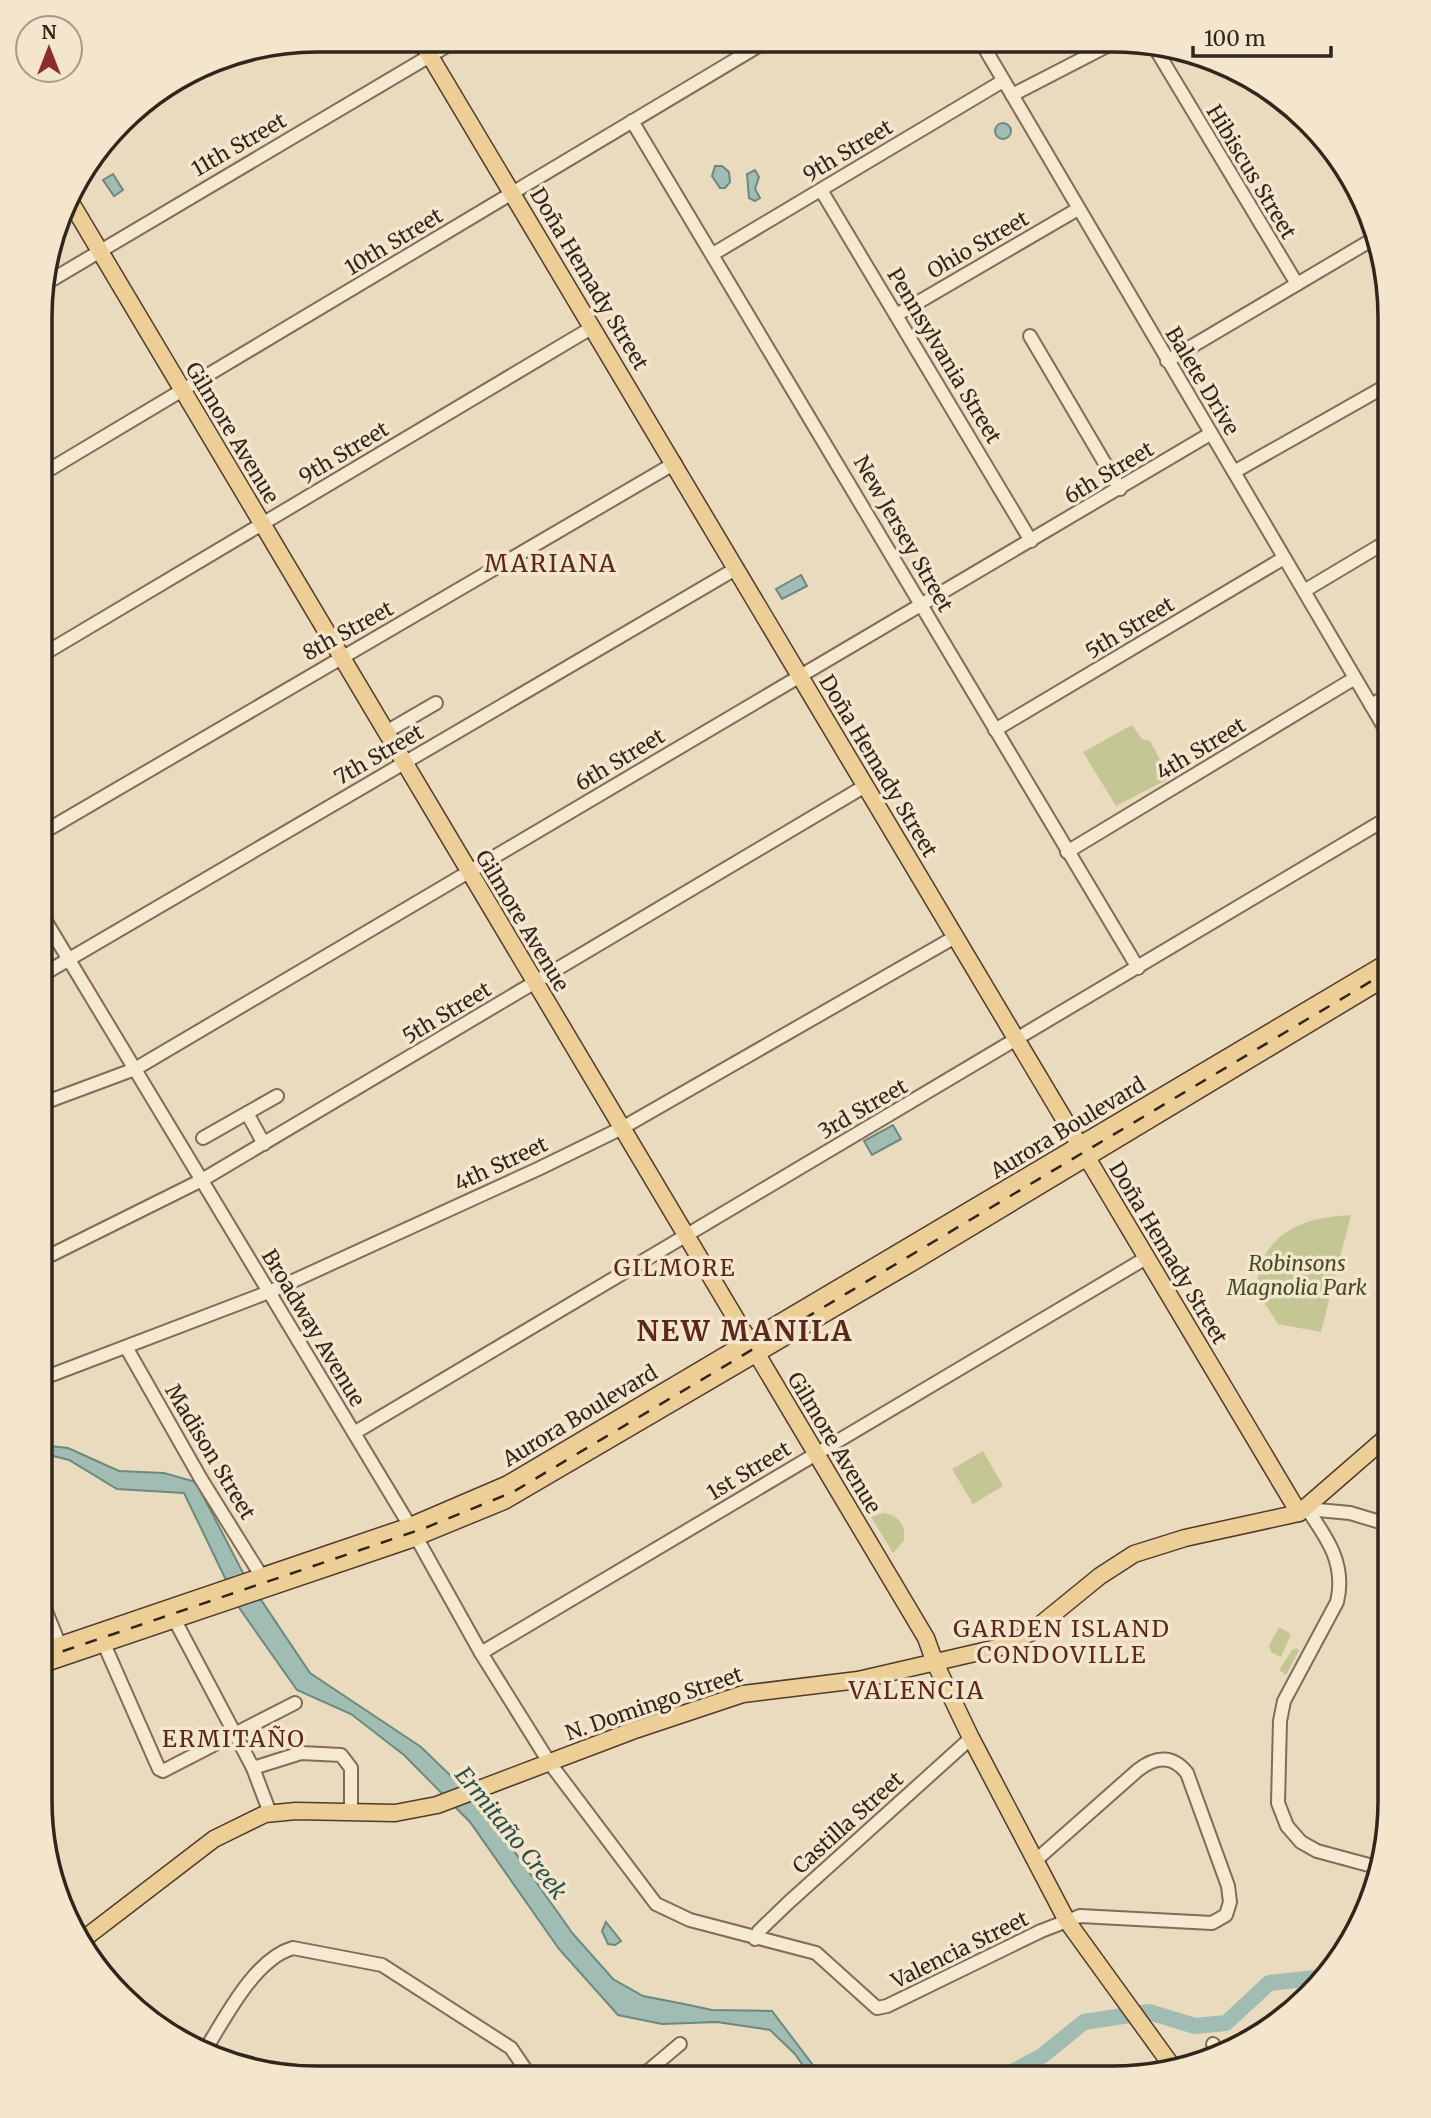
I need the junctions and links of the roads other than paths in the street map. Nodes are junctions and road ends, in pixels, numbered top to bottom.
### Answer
1 (428, 52) edge
2 (435, 52) edge
3 (747, 52) edge
4 (987, 52) edge
5 (1096, 52) edge
6 (430, 55) junction
7 (1161, 57) edge
8 (1003, 81) junction
9 (1012, 95) junction
10 (632, 121) junction
11 (821, 190) junction
12 (513, 193) junction
13 (1078, 209) junction
14 (75, 210) edge
15 (1367, 243) edge
16 (99, 250) junction
17 (713, 254) junction
18 (56, 277) edge
19 (1297, 284) junction
20 (898, 314) junction
21 (593, 327) junction
22 (1030, 336) dead end
23 (1167, 361) junction
24 (1378, 390) edge
25 (182, 391) junction
26 (1210, 434) junction
27 (675, 463) junction
28 (52, 468) edge
29 (1234, 472) junction
30 (1121, 489) junction
31 (262, 524) junction
32 (1031, 541) junction
33 (1378, 547) edge
34 (1284, 558) junction
35 (737, 568) junction
36 (1304, 591) junction
37 (921, 603) junction
38 (52, 649) edge
39 (340, 656) junction
40 (800, 676) junction
41 (1355, 678) junction
42 (1378, 701) edge
43 (436, 703) dead end
44 (1371, 705) junction
45 (1378, 717) edge
46 (995, 730) junction
47 (386, 732) junction
48 (404, 762) junction
49 (865, 786) junction
50 (1378, 824) edge
51 (52, 827) edge
52 (1067, 852) junction
53 (468, 872) junction
54 (52, 932) edge
55 (955, 937) junction
56 (69, 960) junction
57 (1138, 968) junction
58 (52, 969) edge
59 (1378, 969) edge
60 (1378, 982) edge
61 (535, 983) junction
62 (1016, 1041) junction
63 (135, 1069) junction
64 (278, 1096) dead end
65 (52, 1100) edge
66 (247, 1113) junction
67 (622, 1128) junction
68 (203, 1138) dead end
69 (264, 1144) junction
70 (1084, 1151) junction
71 (202, 1180) junction
72 (684, 1235) junction
73 (52, 1255) edge
74 (1146, 1258) junction
75 (269, 1292) junction
76 (126, 1347) junction
77 (752, 1347) junction
78 (52, 1375) edge
79 (354, 1433) junction
80 (1378, 1445) edge
81 (815, 1454) junction
82 (1303, 1511) junction
83 (1378, 1521) edge
84 (413, 1531) junction
85 (257, 1583) junction
86 (171, 1614) junction
87 (52, 1626) edge
88 (104, 1644) junction
89 (60, 1646) junction
90 (52, 1648) edge
91 (481, 1653) junction
92 (52, 1661) edge
93 (934, 1663) junction
94 (295, 1703) dead end
95 (234, 1735) junction
96 (971, 1738) junction
97 (549, 1762) junction
98 (253, 1768) junction
99 (351, 1812) junction
100 (270, 1813) junction
101 (1035, 1861) junction
102 (1370, 1866) edge
103 (1067, 1921) junction
104 (89, 1935) edge
105 (755, 1939) junction
106 (210, 2042) edge
107 (680, 2044) dead end
108 (1167, 2060) edge
109 (523, 2066) edge
110 (654, 2066) edge

1 - 6 main road, Doña Hemady Street
2 - 6 street, 11th Street
3 - 10 street, 10th Street
4 - 8 street, Balete Drive
5 - 9 street
6 - 12 main road, Doña Hemady Street
6 - 16 street, 11th Street
7 - 19 street, Hibiscus Street
8 - 9 street, Balete Drive
8 - 11 street, 9th Street
9 - 13 street, Balete Drive
10 - 12 street, 10th Street
10 - 17 street, New Jersey Street
11 - 17 street, 9th Street
11 - 20 street, Pennsylvania Street
12 - 21 main road, Doña Hemady Street
12 - 25 street, 10th Street
13 - 20 street, Ohio Street
13 - 23 street, Balete Drive
14 - 16 main road, Gilmore Avenue
15 - 19 street
16 - 18 street, 11th Street
16 - 25 main road, Gilmore Avenue
17 - 37 street, New Jersey Street
19 - 23 street
20 - 32 street, Pennsylvania Street
21 - 27 main road, Doña Hemady Street
21 - 31 street, 9th Street
22 - 30 street
23 - 26 street, Balete Drive
24 - 29 street
25 - 28 street, 10th Street
25 - 31 main road, Gilmore Avenue
26 - 29 street, Balete Drive
26 - 30 street, 6th Street
27 - 35 main road, Doña Hemady Street
27 - 39 street, 8th Street
29 - 34 street, Balete Drive
30 - 32 street, 6th Street
31 - 38 street, 9th Street
31 - 39 main road, Gilmore Avenue
32 - 37 street, 6th Street
33 - 36 street
34 - 36 street, Balete Drive
34 - 46 street, 5th Street
35 - 40 main road, Doña Hemady Street
35 - 48 street, 7th Street
36 - 41 street, Balete Drive
37 - 40 street, 6th Street
37 - 46 street, New Jersey Street
39 - 47 main road, Gilmore Avenue
39 - 51 street, 8th Street
40 - 49 main road, Doña Hemady Street
40 - 53 street, 6th Street
41 - 44 street, Balete Drive
41 - 52 street, 4th Street
42 - 44 street
43 - 47 street
44 - 45 street, Balete Drive
46 - 52 street, New Jersey Street
47 - 48 main road, Gilmore Avenue
48 - 53 main road, Gilmore Avenue
48 - 56 street, 7th Street
49 - 55 main road, Doña Hemady Street
49 - 61 street, 5th Street
50 - 57 street, 3rd Street
52 - 57 street, New Jersey Street
53 - 61 main road, Gilmore Avenue
53 - 63 street, 6th Street
54 - 56 street, Broadway Avenue
55 - 62 main road, Doña Hemady Street
55 - 67 street, 4th Street
56 - 58 street, 7th Street
56 - 63 street, Broadway Avenue
57 - 62 street, 3rd Street
59 - 70 main road, Aurora Boulevard
60 - 70 main road, Aurora Boulevard
61 - 67 main road, Gilmore Avenue
61 - 69 street, 5th Street
62 - 70 main road, Doña Hemady Street
62 - 72 street, 3rd Street
63 - 65 street, 6th Street
63 - 71 street, Broadway Avenue
64 - 66 street
66 - 68 street
66 - 69 street
67 - 72 main road, Gilmore Avenue
67 - 75 street, 4th Street
69 - 71 street, 5th Street
70 - 74 main road, Doña Hemady Street
70 - 77 main road, Aurora Boulevard
71 - 73 street, 5th Street
71 - 75 street, Broadway Avenue
72 - 77 main road, Gilmore Avenue
72 - 79 street, 3rd Street
74 - 81 street, 1st Street
74 - 82 main road, Doña Hemady Street
75 - 76 street, 4th Street
75 - 79 street, Broadway Avenue
76 - 78 street, 4th Street
76 - 85 street, Madison Street
77 - 81 main road, Gilmore Avenue
77 - 84 main road, Aurora Boulevard
79 - 84 street, Broadway Avenue
80 - 82 main road, N. Domingo Street
81 - 91 street, 1st Street
81 - 93 main road, Gilmore Avenue
82 - 83 street
82 - 93 main road, N. Domingo Street
82 - 102 street
84 - 85 main road, Aurora Boulevard
84 - 91 street, Broadway Avenue
85 - 86 main road, Aurora Boulevard
86 - 88 main road, Aurora Boulevard
86 - 89 main road, Aurora Boulevard
86 - 95 street
87 - 89 street
88 - 92 main road, Aurora Boulevard
88 - 95 street
89 - 90 main road, Aurora Boulevard
91 - 97 street, Broadway Avenue
93 - 96 main road, Gilmore Avenue
93 - 97 main road, N. Domingo Street
94 - 95 street
95 - 98 street
96 - 101 main road, Gilmore Avenue
96 - 105 street, Castilla Street
97 - 99 main road, N. Domingo Street
97 - 105 street, Valencia Street
98 - 99 street
98 - 100 street
99 - 100 main road, N. Domingo Street
100 - 104 main road, N. Domingo Street
101 - 103 main road, Gilmore Avenue
101 - 103 street
103 - 105 street, Valencia Street
103 - 108 main road, Gilmore Avenue
106 - 109 street
107 - 110 street

